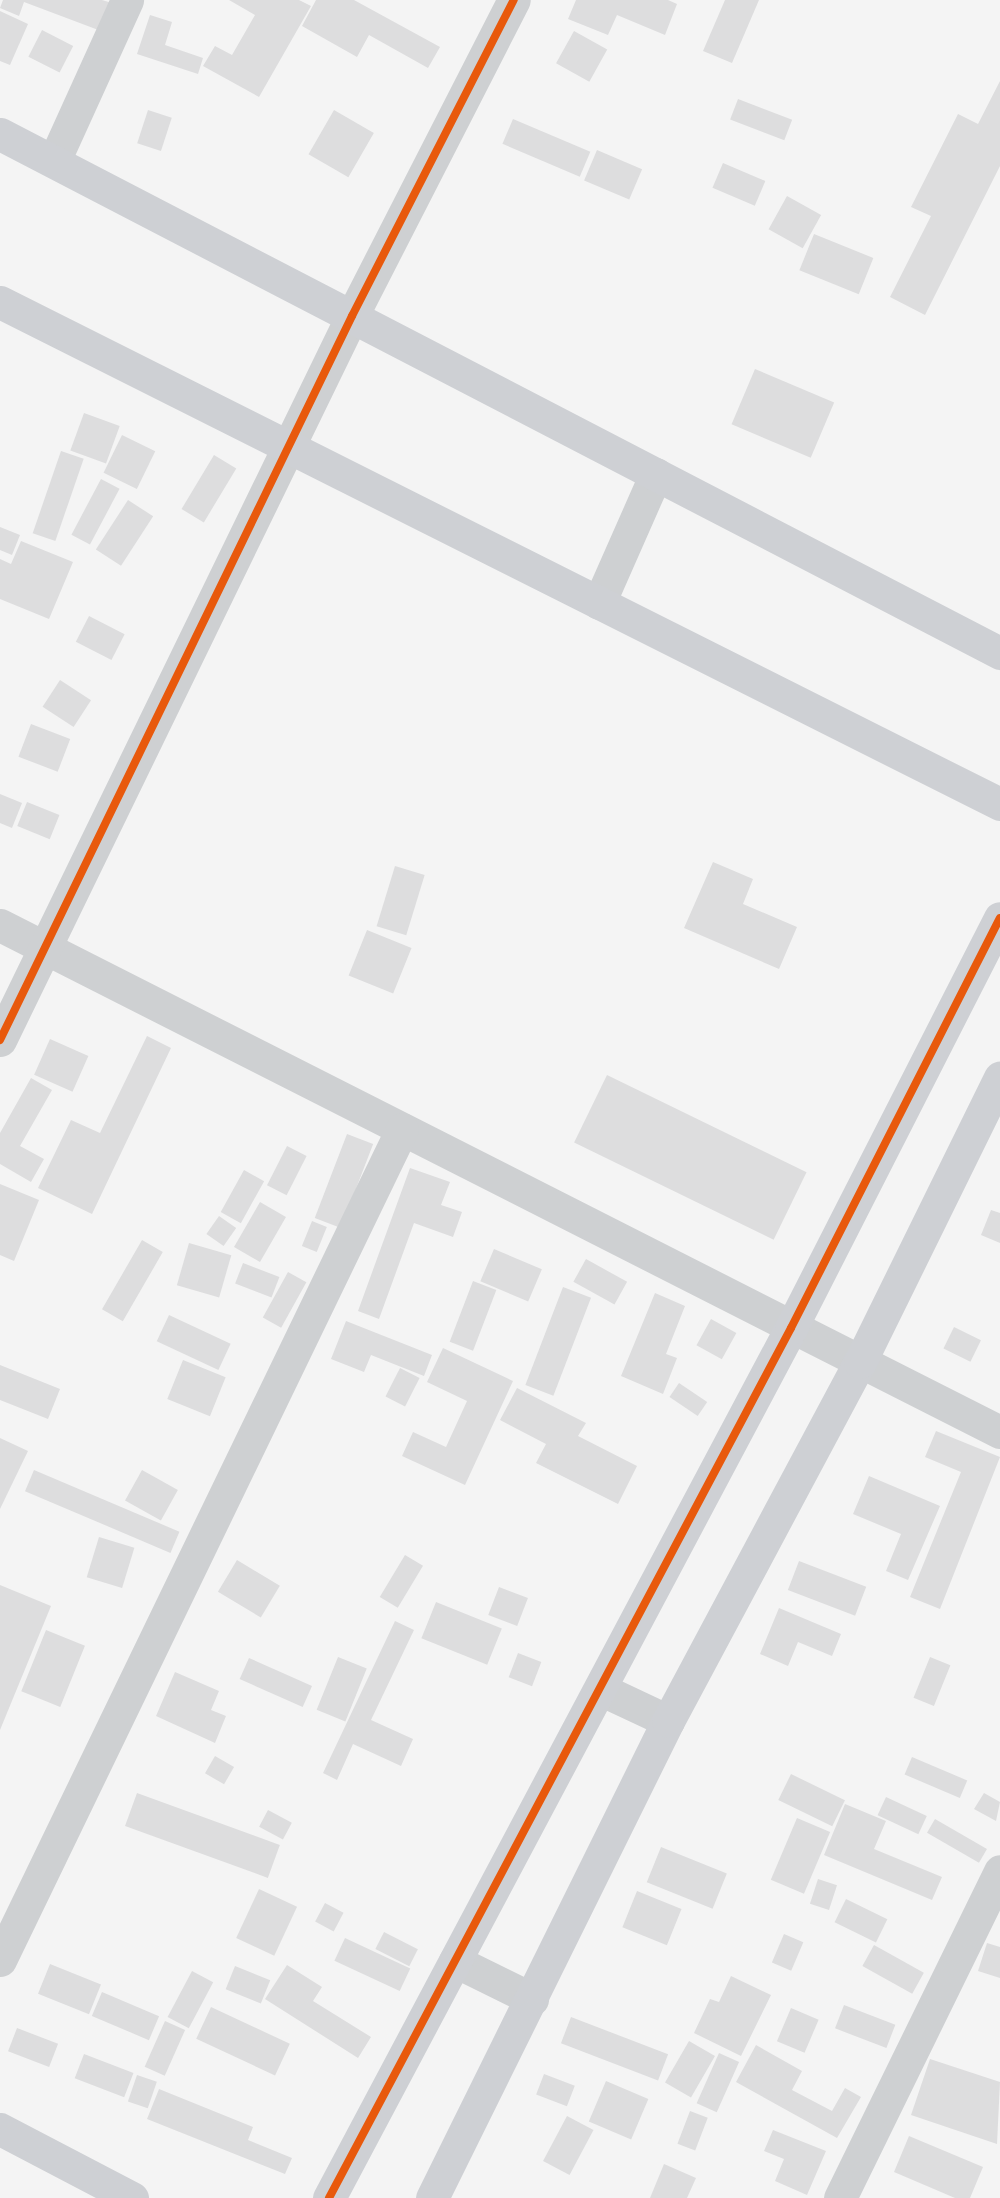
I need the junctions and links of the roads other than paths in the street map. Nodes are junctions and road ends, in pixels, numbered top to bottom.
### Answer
1 (127, 0) edge
2 (514, 0) edge
3 (2, 138) edge
4 (54, 161) junction
5 (0, 302) edge
6 (352, 316) junction
7 (290, 447) junction
8 (656, 474) junction
9 (599, 603) junction
10 (1000, 653) edge
11 (1000, 804) edge
12 (1000, 918) edge
13 (0, 925) edge
14 (45, 946) junction
15 (0, 1040) edge
16 (1000, 1078) edge
17 (402, 1129) junction
18 (791, 1328) junction
19 (860, 1362) junction
20 (1000, 1432) edge
21 (600, 1689) junction
22 (668, 1721) junction
23 (1000, 1871) edge
24 (0, 1960) edge
25 (455, 1961) junction
26 (532, 1999) junction
27 (0, 2129) edge
28 (92, 2189) edge
29 (132, 2198) edge
30 (329, 2198) edge
31 (432, 2198) edge
32 (840, 2198) edge

1 - 4 street
2 - 6 street
3 - 4 street
4 - 6 street
5 - 7 street
6 - 7 street
6 - 8 street
7 - 9 street
7 - 14 street
8 - 9 street
8 - 10 street
9 - 11 street
12 - 18 street
13 - 14 street
14 - 15 street
14 - 17 street
16 - 19 street
17 - 18 street
17 - 24 street
18 - 19 street
18 - 21 street
19 - 20 street
19 - 22 street
21 - 22 street
21 - 25 street
22 - 26 street
23 - 32 street
25 - 26 street
25 - 30 street
26 - 31 street
27 - 28 street
28 - 29 street

